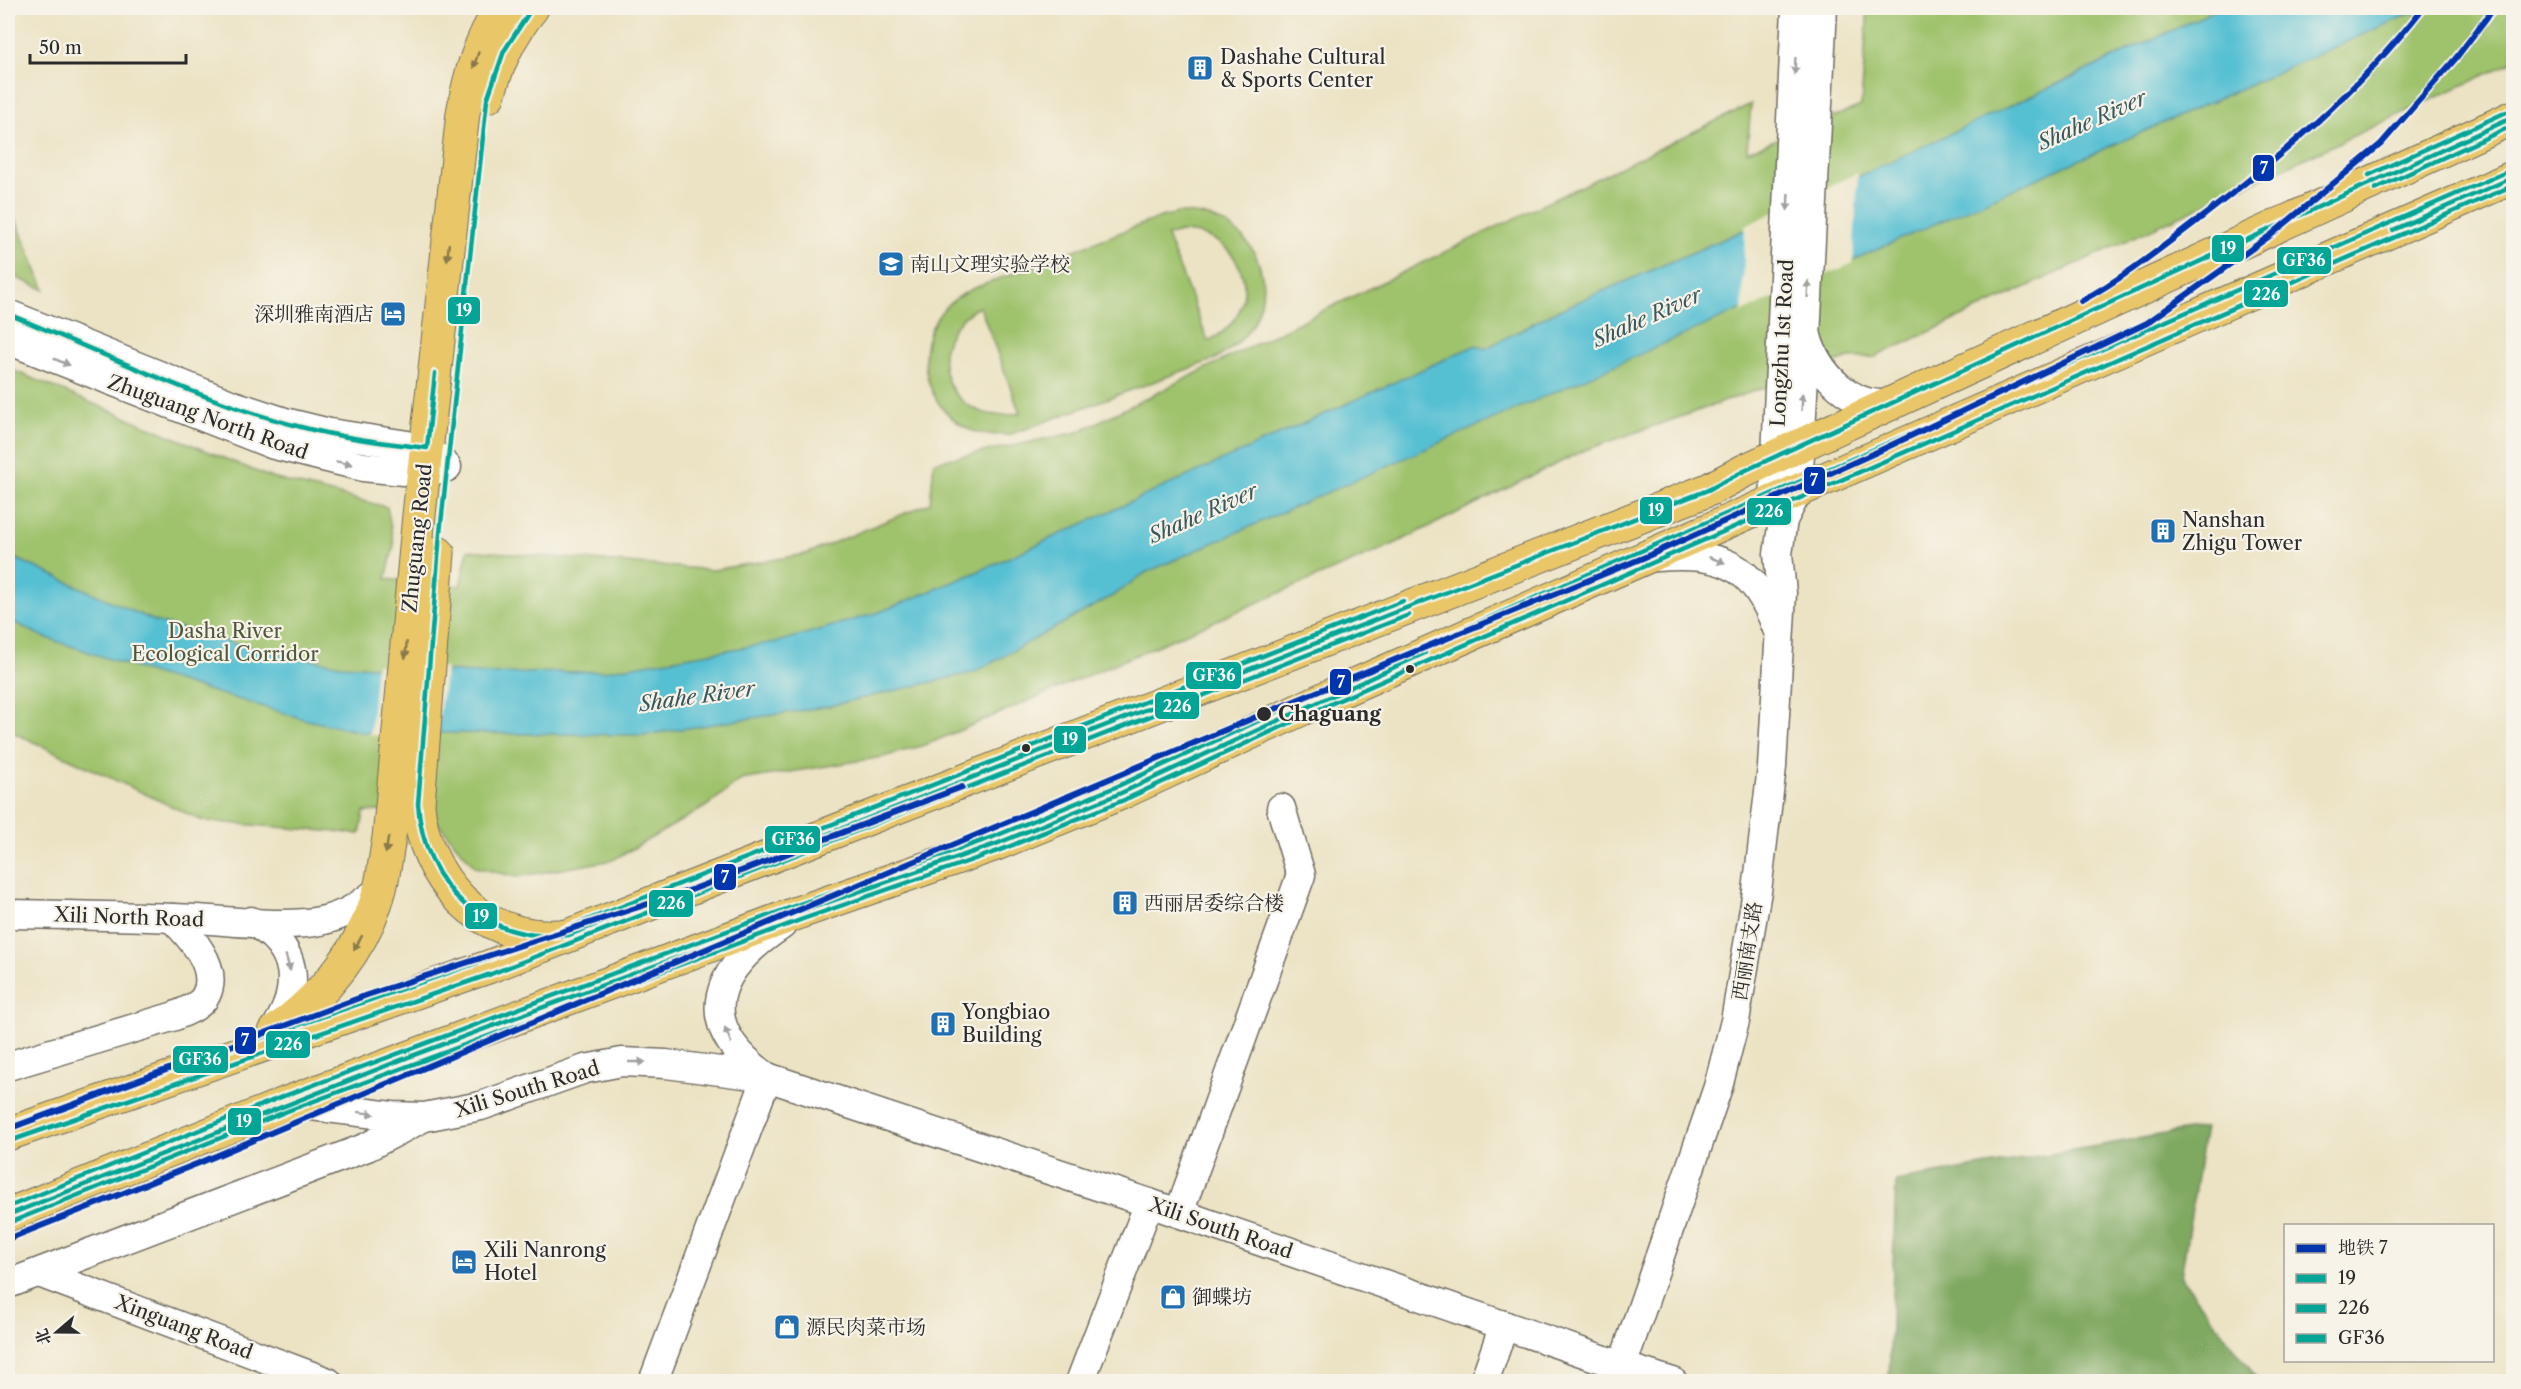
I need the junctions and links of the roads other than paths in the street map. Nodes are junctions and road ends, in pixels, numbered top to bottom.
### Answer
1 (501, 8) edge
2 (532, 8) edge
3 (1796, 8) edge
4 (1824, 10) edge
5 (2514, 117) edge
6 (2514, 177) edge
7 (8, 314) edge
8 (1806, 327) junction
9 (8, 340) edge
10 (1895, 403) junction
11 (1788, 453) junction
12 (432, 463) junction
13 (1785, 504) junction
14 (1639, 559) junction
15 (1779, 635) junction
16 (405, 802) junction
17 (1281, 808) dead end
18 (380, 889) junction
19 (800, 912) junction
20 (8, 914) edge
21 (172, 918) junction
22 (251, 921) junction
23 (569, 935) junction
24 (270, 1036) junction
25 (235, 1055) junction
26 (8, 1066) edge
27 (767, 1077) junction
28 (287, 1103) junction
29 (424, 1117) junction
30 (8, 1134) edge
31 (1149, 1203) junction
32 (1179, 1214) junction
33 (8, 1215) edge
34 (39, 1273) junction
35 (8, 1284) edge
36 (1504, 1325) junction
37 (1622, 1366) junction
38 (328, 1382) edge
39 (653, 1382) edge
40 (1080, 1382) edge
41 (1484, 1382) edge
42 (1673, 1382) edge

1 -> 12 main road, Zhuguang Road
2 - 12 main road, Zhuguang Road
3 -> 11 street, Longzhu 1st Road
8 -> 4 street, Longzhu 1st Road
5 - 10 main road
6 - 13 main road
7 - 12 street, Zhuguang North Road
8 - 10 street
11 -> 8 street, Longzhu 1st Road
9 -> 12 street, Zhuguang North Road
10 - 11 main road
11 - 13 street, Longzhu 1st Road
11 - 23 main road
12 - 16 main road, Zhuguang Road
13 - 14 main road
13 - 15 street, 西丽南支路
14 -> 15 street
14 - 19 main road
15 - 37 street, 西丽南支路
16 -> 18 main road, Zhuguang Road
16 - 23 main road, Zhuguang Road
17 - 32 street
18 - 22 street, Xili North Road
18 -> 24 main road, Zhuguang Road
27 -> 19 street, Xili South Road
19 - 28 main road
20 - 21 street, Xili North Road
21 - 22 street, Xili North Road
21 - 26 street
22 -> 24 street
23 - 25 main road
24 - 25 street
25 - 30 main road
29 -> 27 street, Xili South Road
27 - 31 street, Xili South Road
27 - 39 street
28 -> 29 street, Xili South Road
28 - 33 main road
29 - 34 street
31 - 32 street, Xili South Road
31 - 40 street
32 - 36 street, Xili South Road
34 - 35 street
34 - 38 street, Xinguang Road
36 - 37 street, Xili South Road
36 - 41 street
37 - 42 street, Xili South Road

